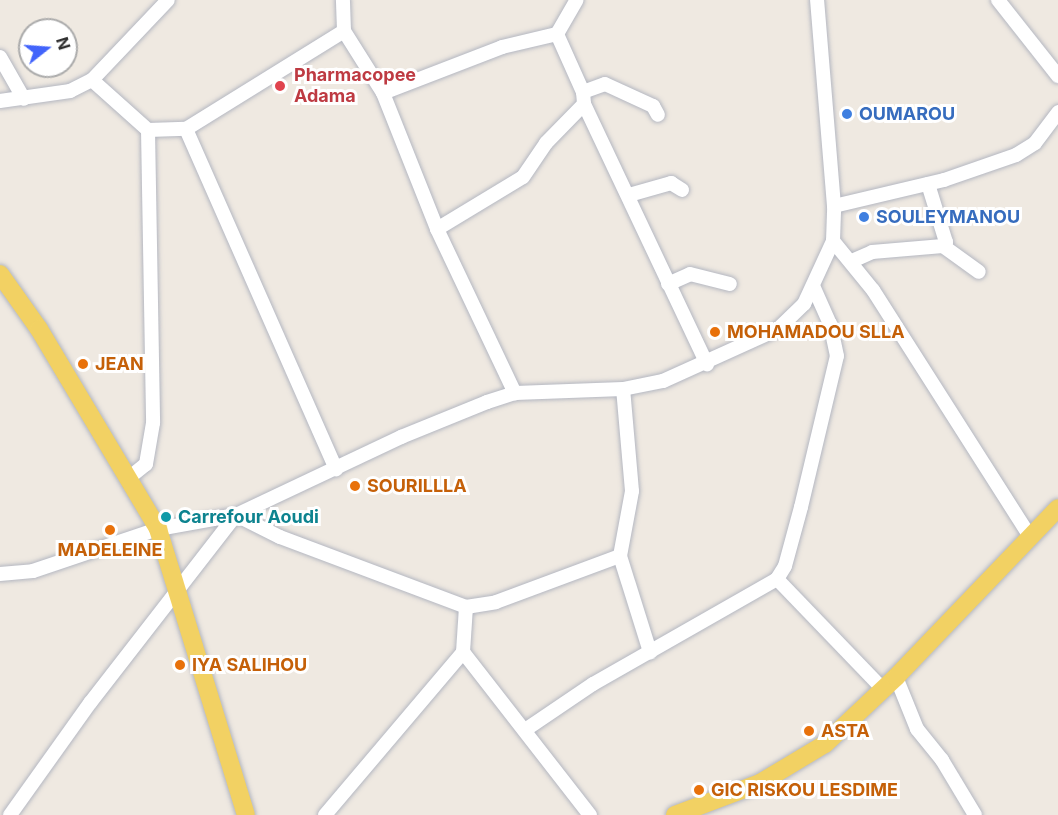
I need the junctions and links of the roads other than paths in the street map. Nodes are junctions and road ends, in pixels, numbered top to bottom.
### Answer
1 (168, 0) edge
2 (343, 0) edge
3 (577, 0) edge
4 (817, 0) edge
5 (998, 0) edge
6 (344, 31) junction
7 (557, 34) junction
8 (0, 57) edge
9 (1058, 76) edge
10 (92, 80) junction
11 (383, 93) junction
12 (583, 98) junction
13 (24, 99) junction
14 (0, 101) edge
15 (1058, 112) edge
16 (657, 115) dead end
17 (186, 129) junction
18 (148, 130) junction
19 (928, 184) junction
20 (682, 190) dead end
21 (629, 195) junction
22 (834, 206) junction
23 (437, 229) junction
24 (833, 241) junction
25 (943, 246) junction
26 (852, 261) junction
27 (979, 272) dead end
28 (0, 274) edge
29 (668, 284) junction
30 (730, 284) dead end
31 (814, 288) junction
32 (707, 364) junction
33 (623, 389) junction
34 (515, 393) junction
35 (336, 469) junction
36 (129, 478) junction
37 (1058, 508) edge
38 (236, 515) junction
39 (158, 529) junction
40 (1031, 538) junction
41 (620, 556) junction
42 (0, 574) edge
43 (777, 579) junction
44 (180, 591) junction
45 (466, 607) junction
46 (464, 652) junction
47 (650, 652) junction
48 (889, 683) junction
49 (525, 730) junction
50 (10, 815) edge
51 (246, 815) edge
52 (325, 815) edge
53 (590, 815) edge
54 (675, 815) edge
55 (975, 815) edge

1 - 10 street
2 - 6 street
3 - 7 street
4 - 22 street
5 - 9 street
6 - 11 street
6 - 17 street
7 - 11 street
7 - 12 street
8 - 13 street
10 - 13 street
10 - 18 street
11 - 23 street
12 - 16 street
12 - 21 street
12 - 23 street
13 - 14 street
15 - 19 street
17 - 18 street
17 - 35 street
18 - 36 street
19 - 22 street
19 - 25 street
20 - 21 street
21 - 29 street
22 - 24 street
23 - 34 street
24 - 26 street
24 - 31 street
25 - 26 street
25 - 27 street
26 - 40 street
28 - 36 main road
29 - 30 street
29 - 32 street
31 - 32 street
31 - 43 street
32 - 33 street
33 - 34 street
33 - 41 street
34 - 35 street
35 - 38 street
36 - 39 main road
37 - 40 main road
38 - 39 street
38 - 44 street
38 - 45 street
39 - 42 street
39 - 44 main road
40 - 48 main road
41 - 45 street
41 - 47 street
43 - 47 street
43 - 48 street
44 - 50 street
44 - 51 main road
45 - 46 street
46 - 49 street
46 - 52 street
47 - 49 street
48 - 54 main road
48 - 55 street
49 - 53 street

